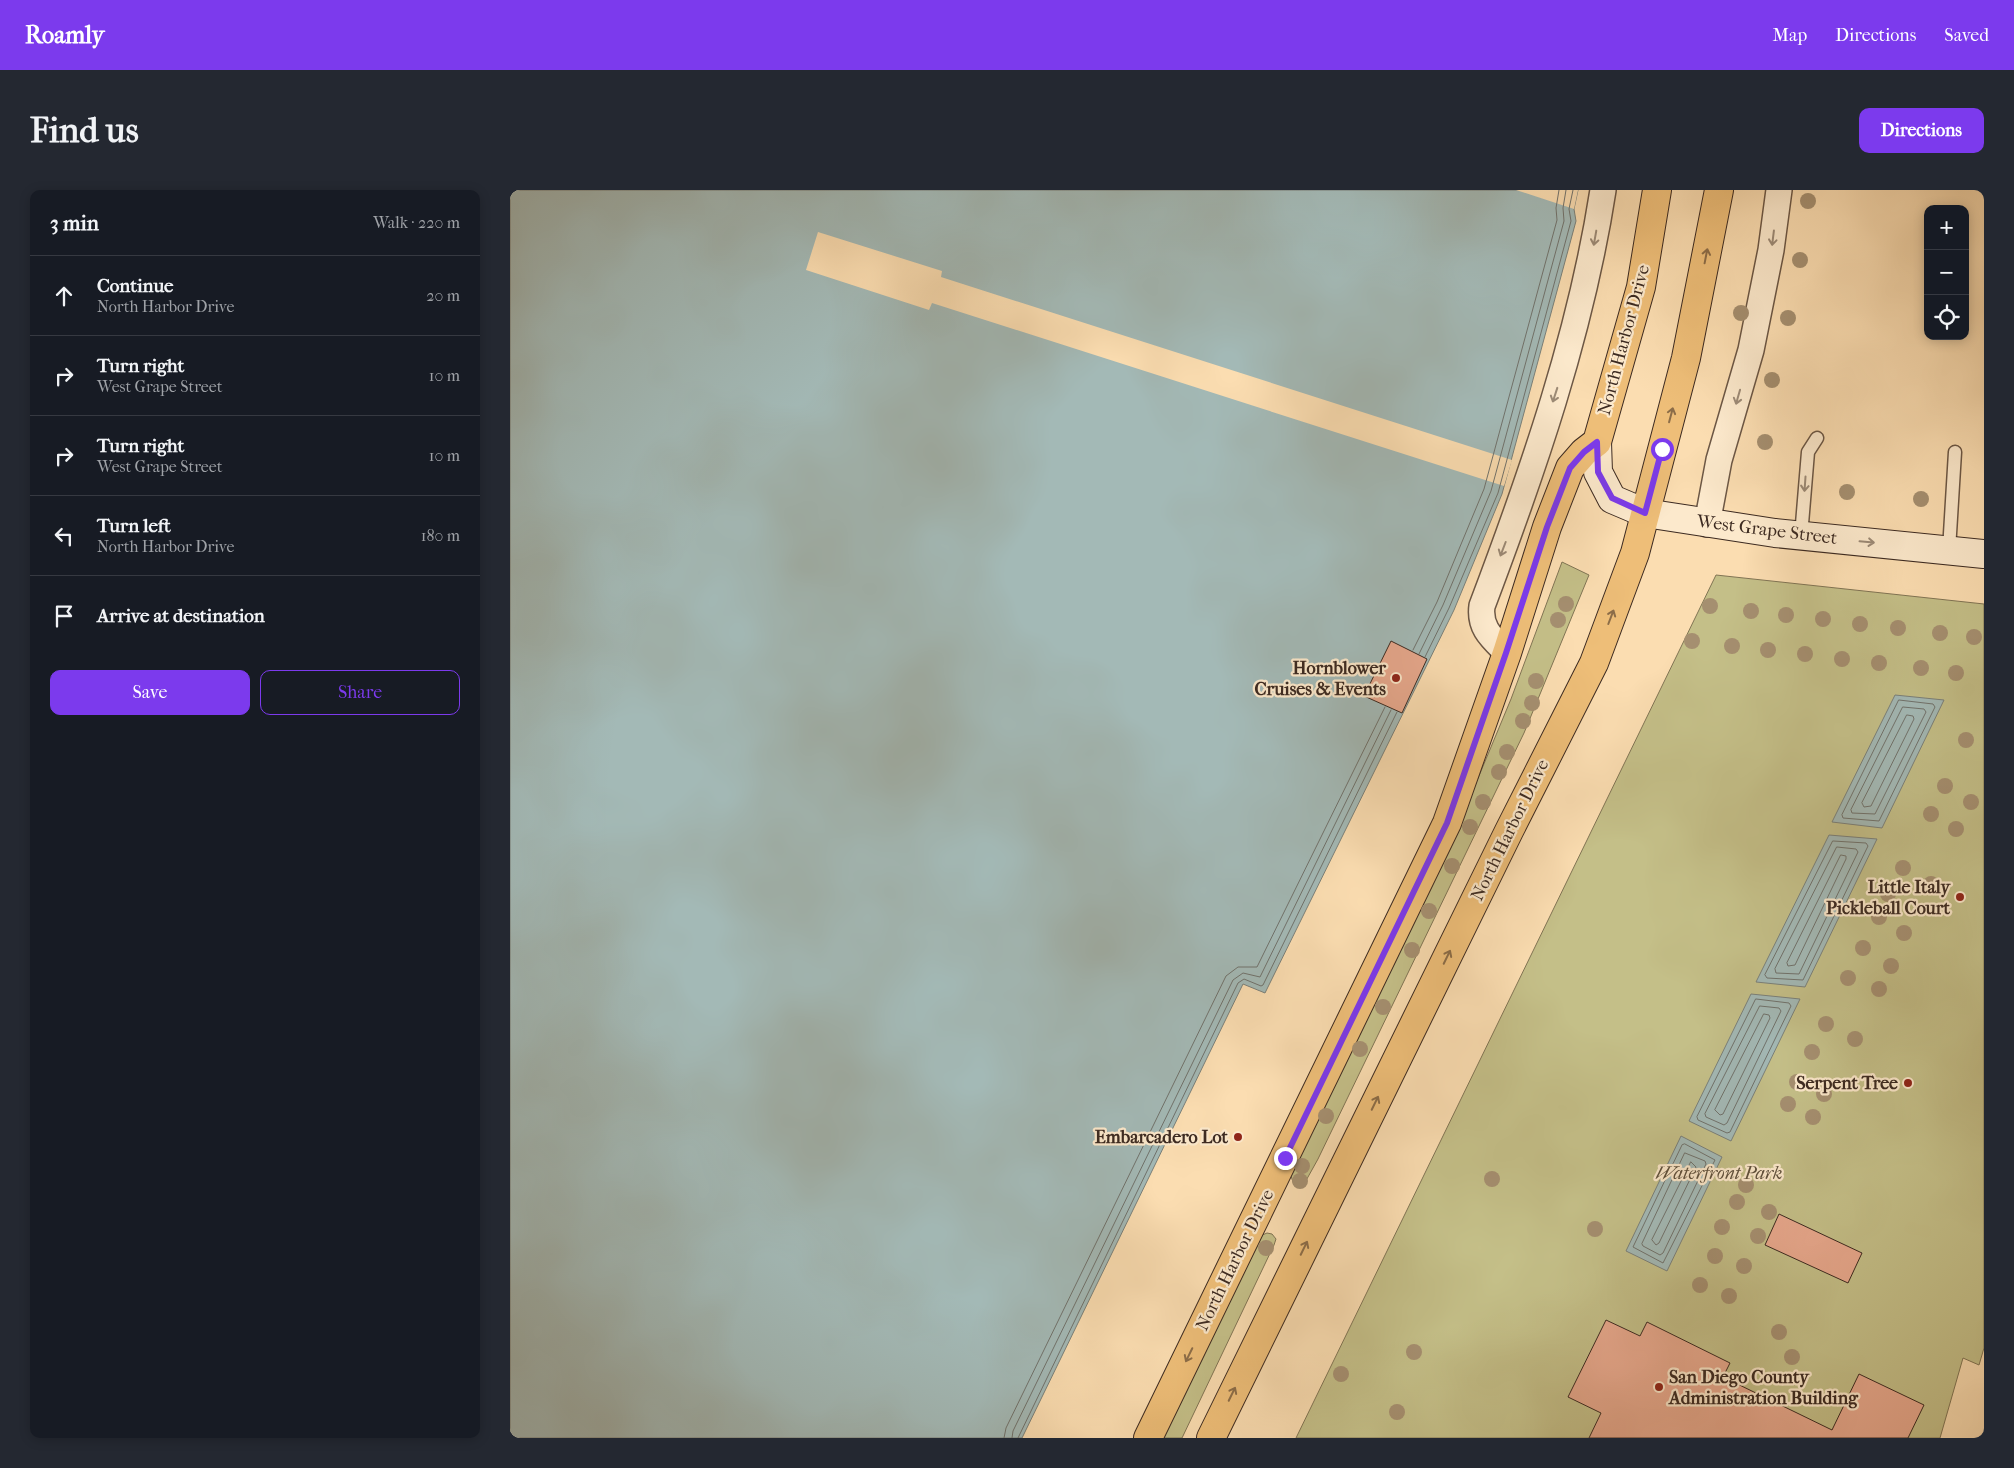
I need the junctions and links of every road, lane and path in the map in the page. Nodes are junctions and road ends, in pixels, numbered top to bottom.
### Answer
1 (1603, 190) edge
2 (1657, 190) edge
3 (1719, 190) edge
4 (1779, 190) edge
5 (1816, 438) dead end
6 (1597, 442) junction
7 (1955, 452) dead end
8 (1645, 513) junction
9 (1707, 524) junction
10 (1801, 536) junction
11 (1949, 550) junction
12 (1984, 554) edge
13 (1506, 653) junction
14 (1148, 1438) edge
15 (1211, 1438) edge

1 -> 13 street
2 - 6 main road, North Harbor Drive
8 -> 3 main road, North Harbor Drive
4 -> 9 street
5 -> 10 lane
6 - 8 main road, West Grape Street
6 - 13 main road, North Harbor Drive
7 - 11 lane
8 - 9 main road, West Grape Street
15 -> 8 main road, North Harbor Drive
9 - 10 main road, West Grape Street
10 -> 11 main road, West Grape Street
11 - 12 main road, West Grape Street
13 -> 14 main road, North Harbor Drive

